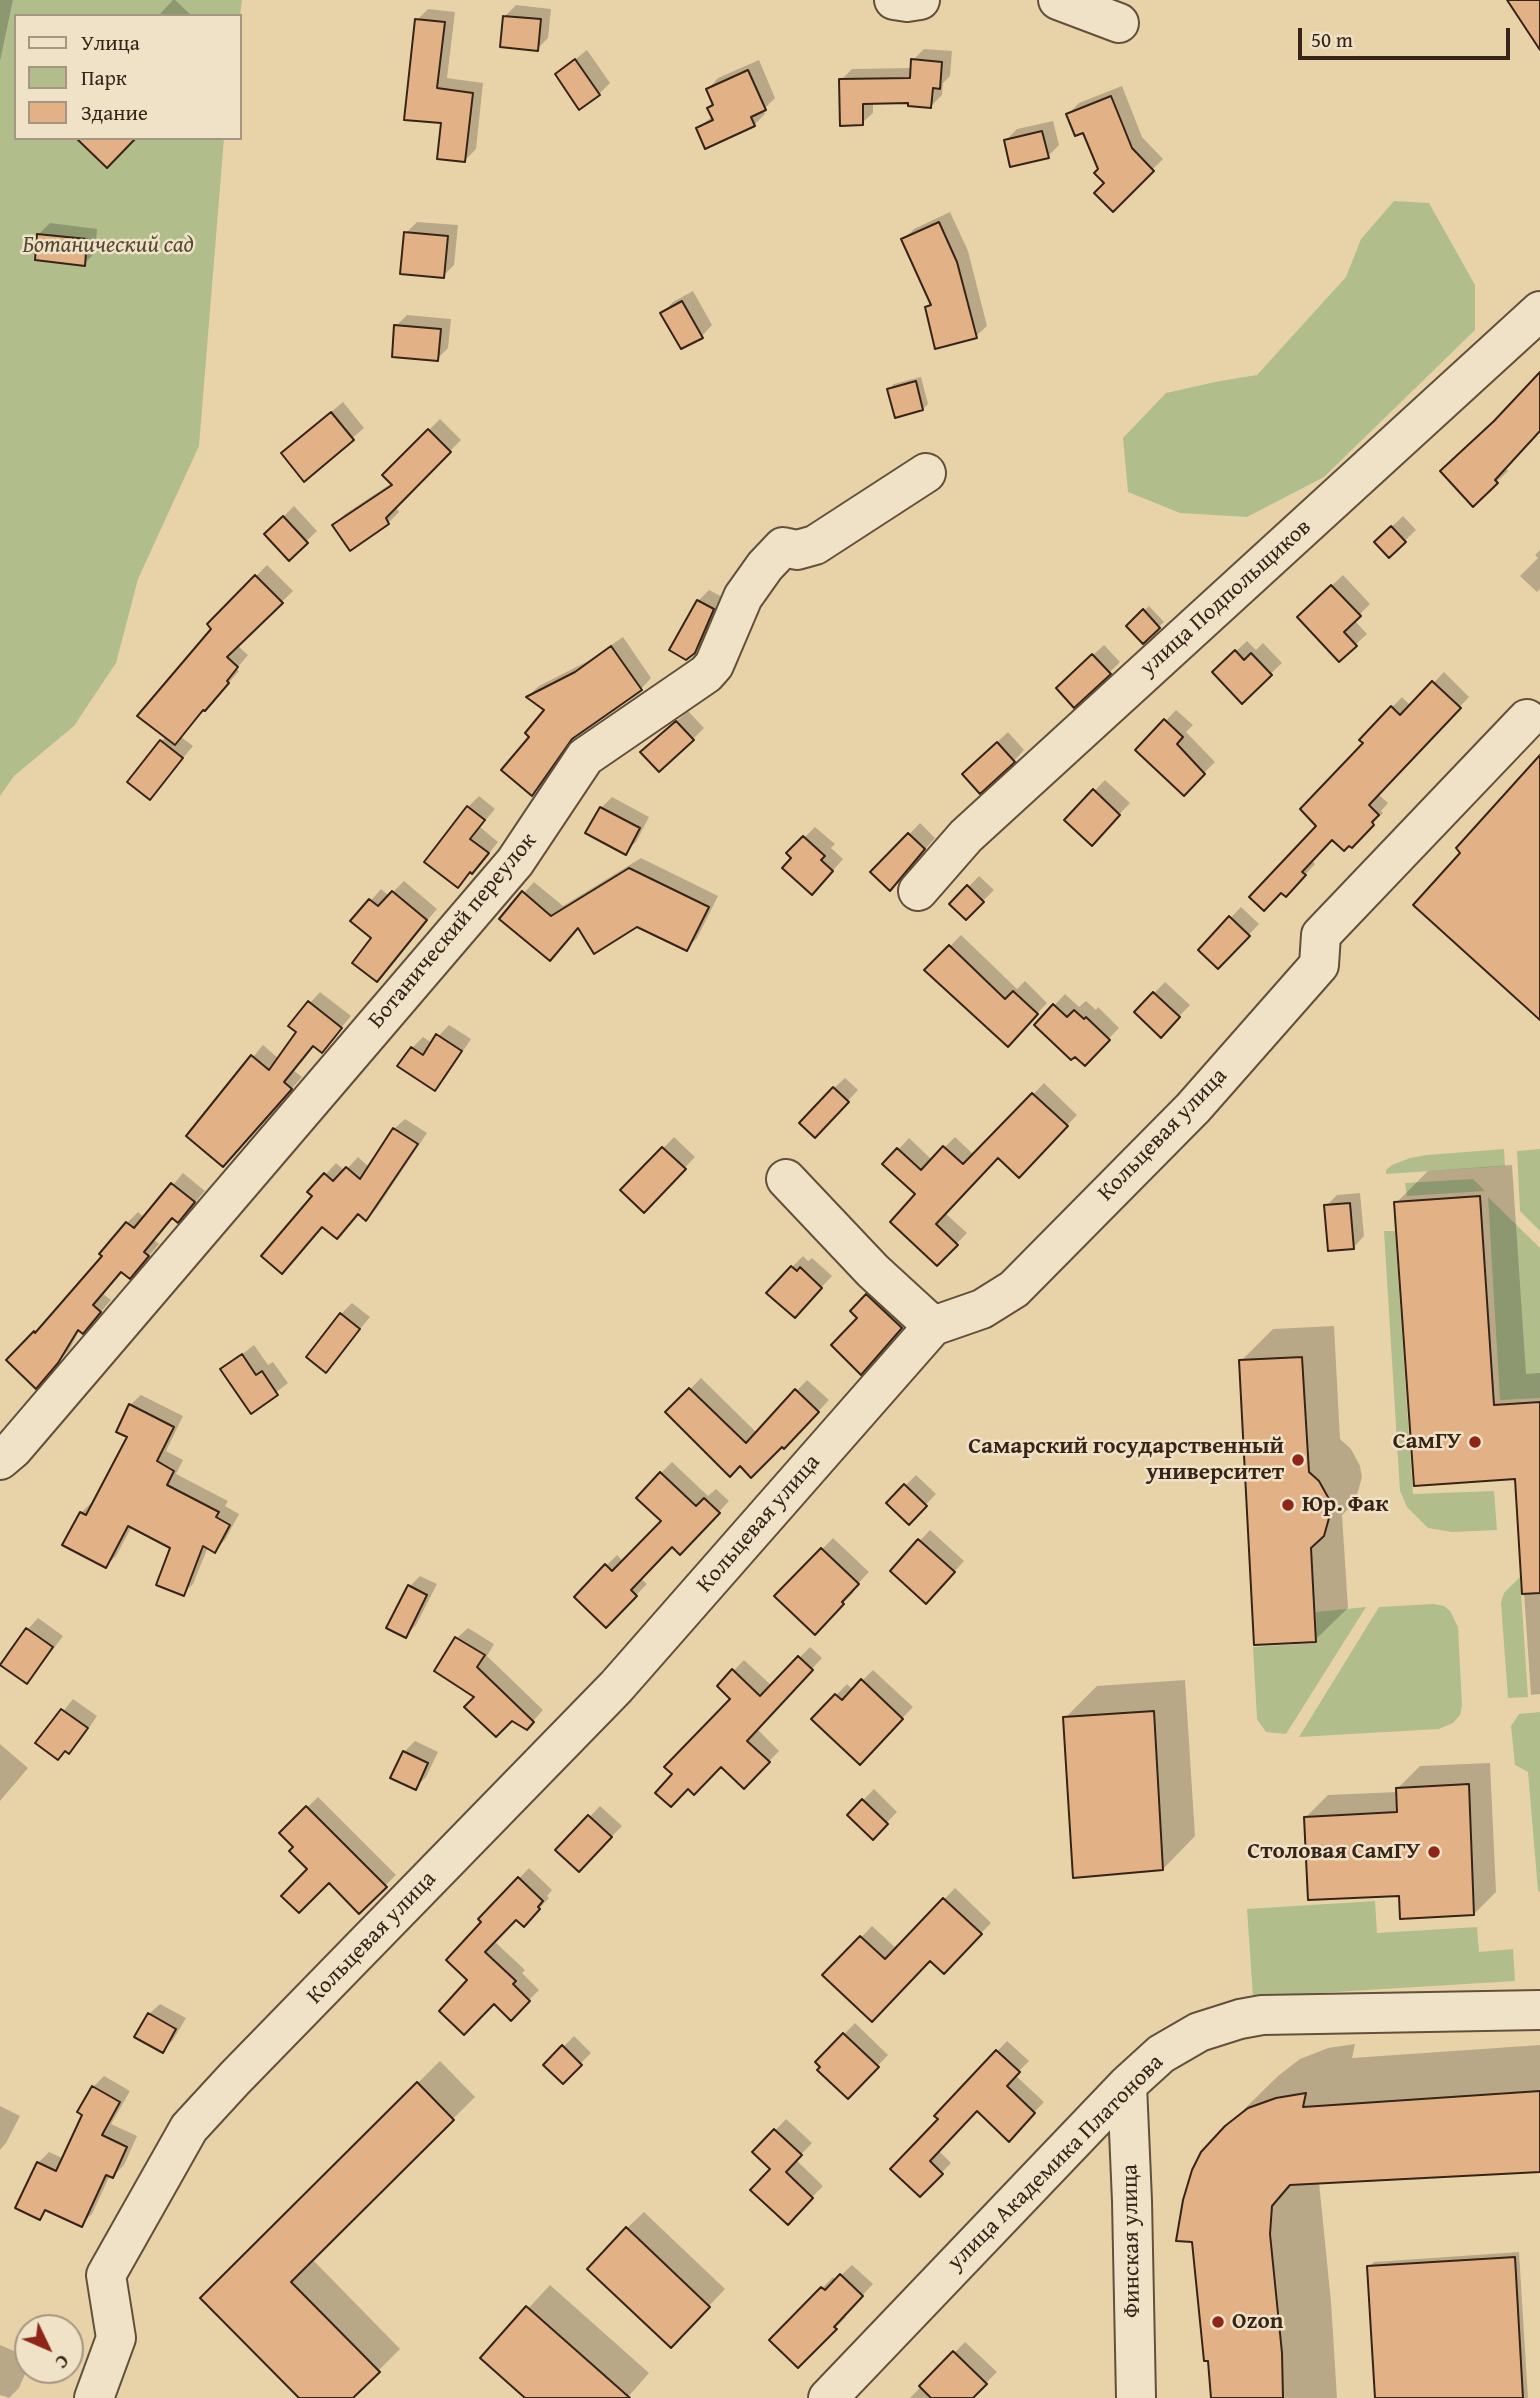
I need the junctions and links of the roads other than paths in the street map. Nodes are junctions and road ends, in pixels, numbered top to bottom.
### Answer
1 (894, 0) edge
2 (920, 0) edge
3 (1058, 0) edge
4 (1119, 23) dead end
5 (1540, 311) edge
6 (926, 473) dead end
7 (1527, 719) dead end
8 (918, 891) dead end
9 (786, 1179) dead end
10 (933, 1326) junction
11 (6, 1455) edge
12 (1540, 2010) edge
13 (1127, 2085) junction
14 (101, 2382) edge
15 (126, 2398) edge
16 (828, 2398) edge
17 (1136, 2398) edge

1 - 2 street
3 - 4 street
5 - 8 street, улица Подпольщиков
6 - 11 street, Ботанический переулок
7 - 10 street, Кольцевая улица
9 - 10 street
10 - 14 street, Кольцевая улица
12 - 13 street, улица Академика Платонова
13 - 16 street, улица Академика Платонова
13 - 17 street, Финская улица
14 - 15 street

